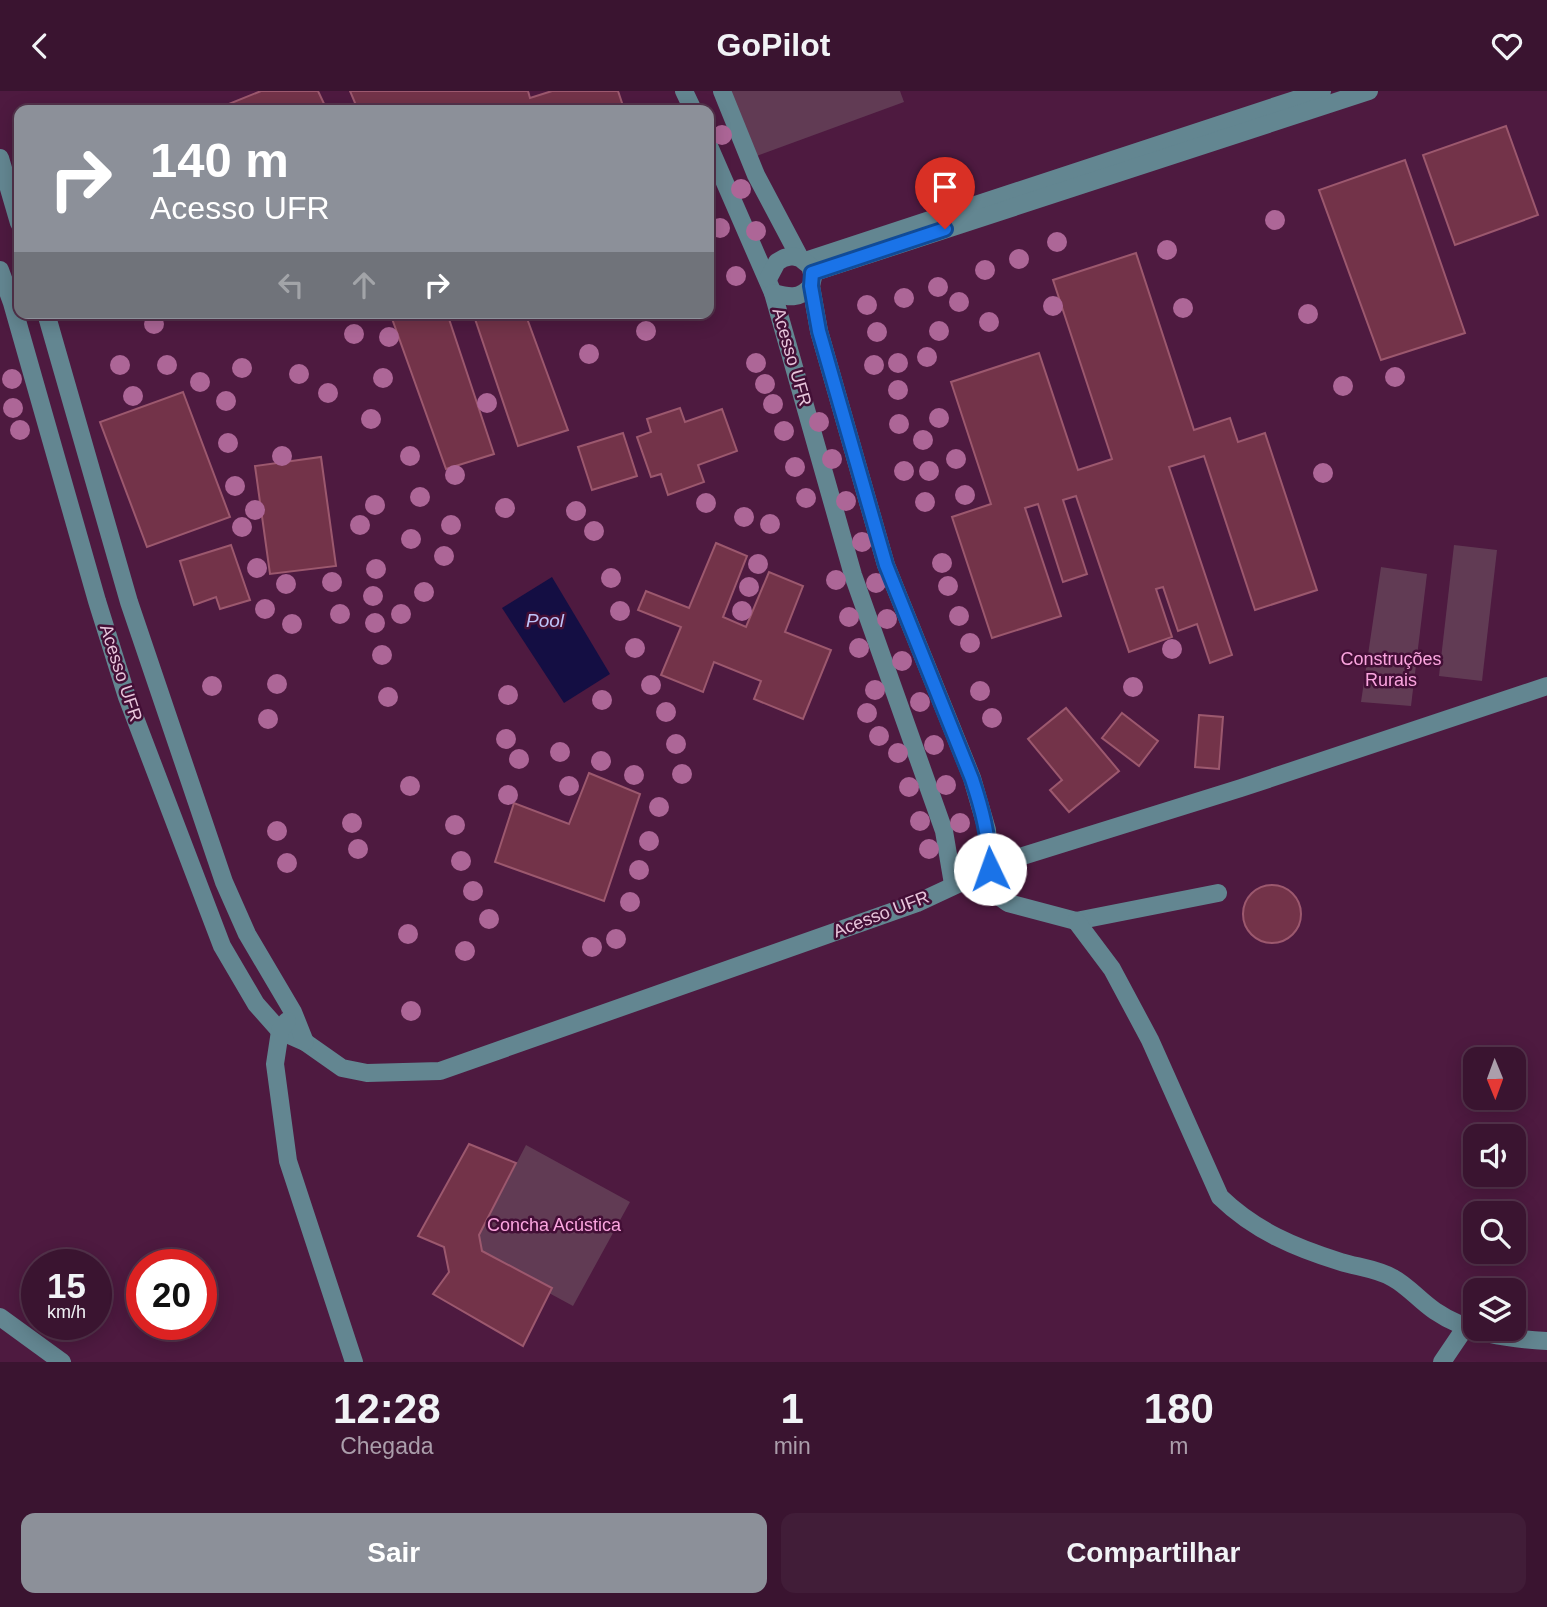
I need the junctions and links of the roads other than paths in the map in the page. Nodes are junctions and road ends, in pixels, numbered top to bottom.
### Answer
1 (722, 91) edge
2 (1322, 91) edge
3 (1368, 91) edge
4 (714, 157) edge
5 (0, 158) edge
6 (14, 206) edge
7 (807, 269) junction
8 (0, 270) edge
9 (771, 286) junction
10 (14, 310) edge
11 (17, 319) edge
12 (48, 319) edge
13 (96, 489) junction
14 (69, 502) junction
15 (1547, 686) edge
16 (990, 869) junction
17 (971, 877) junction
18 (953, 884) junction
19 (1218, 893) dead end
20 (1076, 921) junction
21 (247, 934) junction
22 (222, 946) junction
23 (293, 1012) junction
24 (280, 1031) junction
25 (305, 1042) junction
26 (0, 1317) edge
27 (1463, 1327) edge
28 (1463, 1331) edge
29 (1526, 1340) edge
30 (1547, 1341) edge
31 (62, 1362) edge
32 (354, 1362) edge
33 (1442, 1362) edge

1 - 7 street, Acesso UFR
2 - 7 street, Acesso UFR
3 - 7 street, Acesso UFR
4 - 9 street, Acesso UFR
5 - 6 street
7 - 9 street, Acesso UFR
7 - 9 street, Acesso UFR
7 - 16 street, Acesso UFR
8 - 10 street, Acesso UFR
9 - 18 street, Acesso UFR
11 - 14 street, Acesso UFR
12 - 13 street
13 - 14 street
13 - 21 street
14 - 22 street, Acesso UFR
15 - 16 street
16 - 17 street
17 - 18 street
17 - 20 street
18 - 25 street, Acesso UFR
19 - 20 street
20 - 27 street
21 - 22 street
21 - 23 street
22 - 24 street, Acesso UFR
23 - 24 street
23 - 25 street
24 - 25 street, Acesso UFR
24 - 32 street
26 - 31 street
28 - 33 street
29 - 30 street

